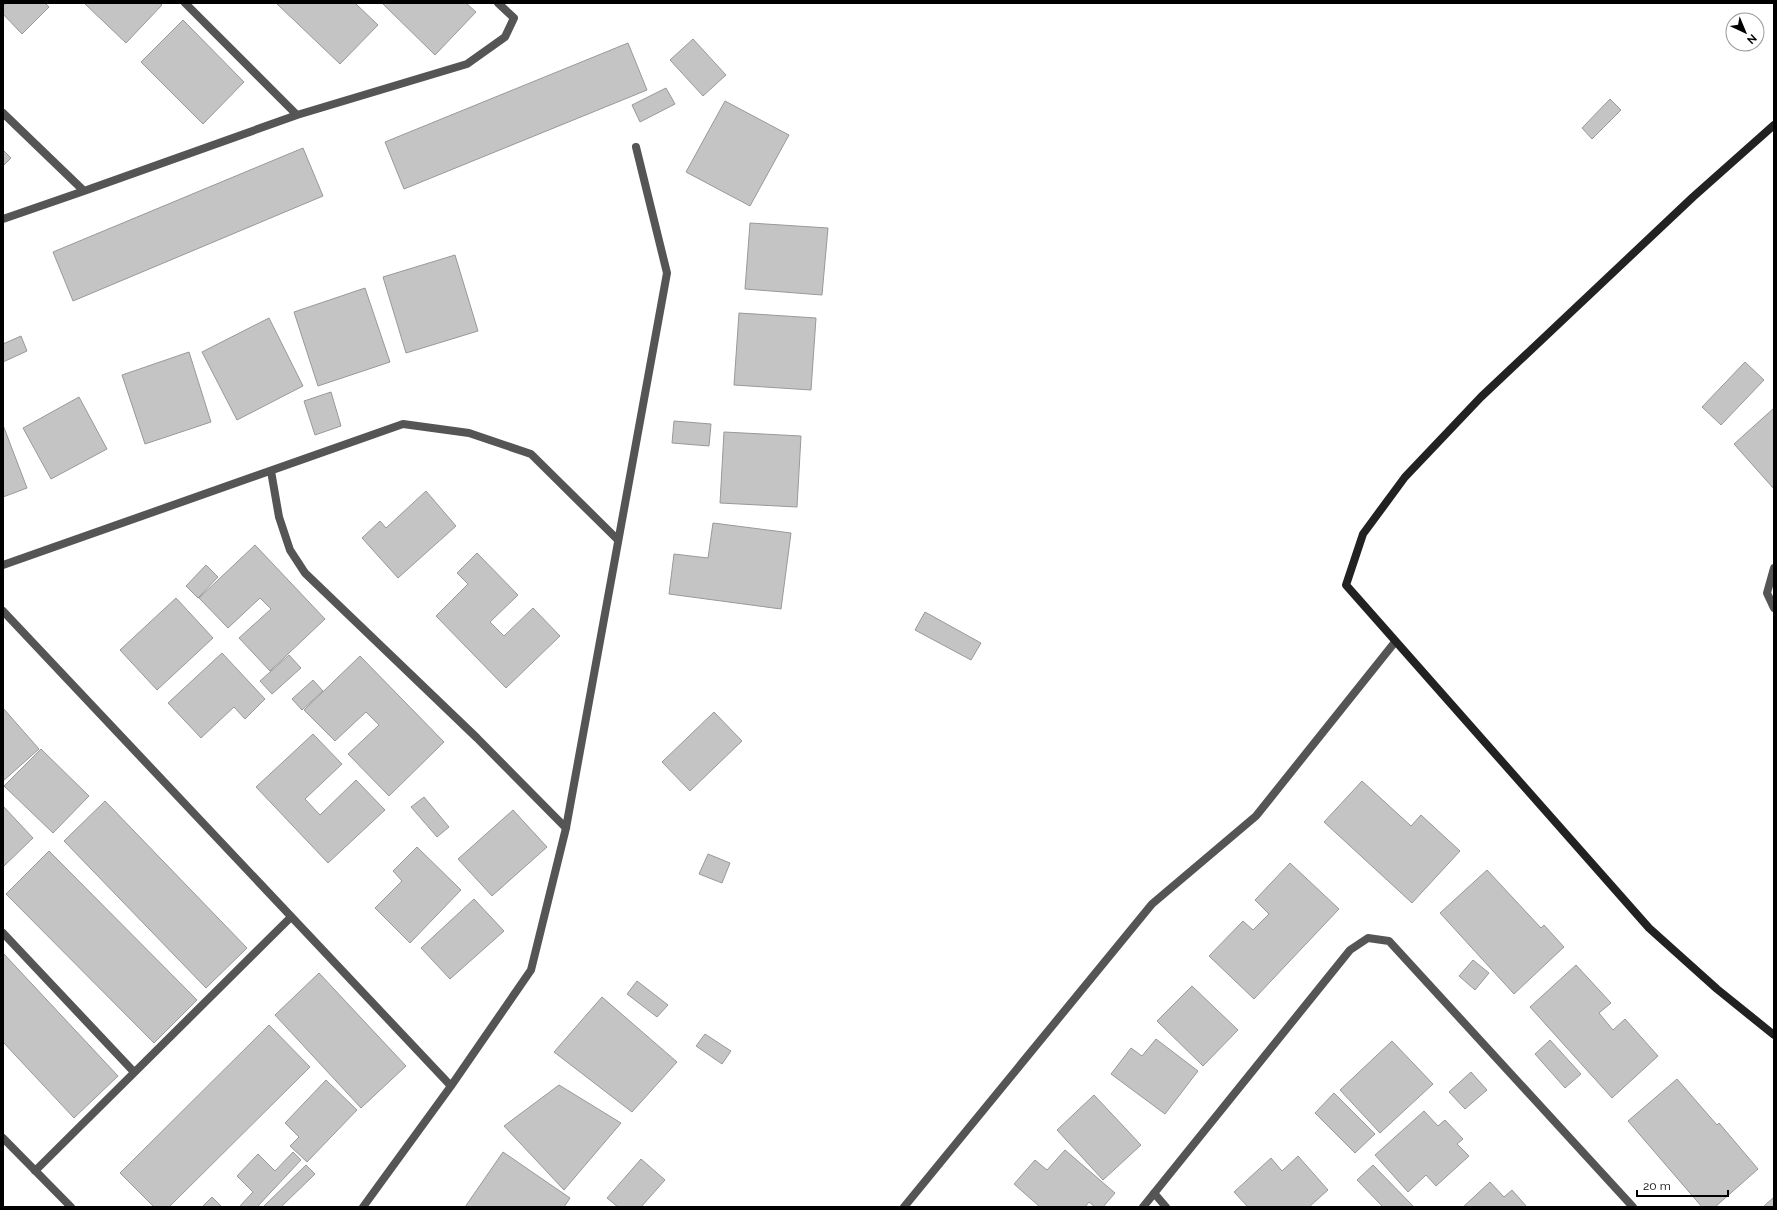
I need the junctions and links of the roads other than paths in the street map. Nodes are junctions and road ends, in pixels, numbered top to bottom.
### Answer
1 (184, 3) edge
2 (498, 3) edge
3 (3, 113) edge
4 (297, 115) junction
5 (1774, 125) edge
6 (636, 147) dead end
7 (84, 191) junction
8 (3, 219) edge
9 (271, 471) junction
10 (617, 539) junction
11 (3, 565) edge
12 (1774, 568) edge
13 (1774, 608) edge
14 (3, 611) edge
15 (1395, 642) junction
16 (566, 828) junction
17 (291, 917) junction
18 (3, 933) edge
19 (1774, 1035) edge
20 (134, 1072) junction
21 (450, 1086) junction
22 (3, 1138) edge
23 (35, 1171) junction
24 (1154, 1193) junction
25 (71, 1207) edge
26 (364, 1207) edge
27 (904, 1207) edge
28 (1143, 1207) edge
29 (1166, 1207) edge
30 (1633, 1207) edge

1 - 4 street
2 - 4 street
3 - 7 street
4 - 7 street
5 - 15 street
6 - 10 street
7 - 8 street
9 - 10 street
9 - 11 street
9 - 16 street
10 - 16 street
12 - 13 street
14 - 17 street
15 - 19 street
15 - 27 street
16 - 21 street
17 - 20 street
17 - 21 street
18 - 20 street
20 - 23 street
21 - 26 street
22 - 23 street
23 - 25 street
24 - 28 street
24 - 29 street
24 - 30 street

